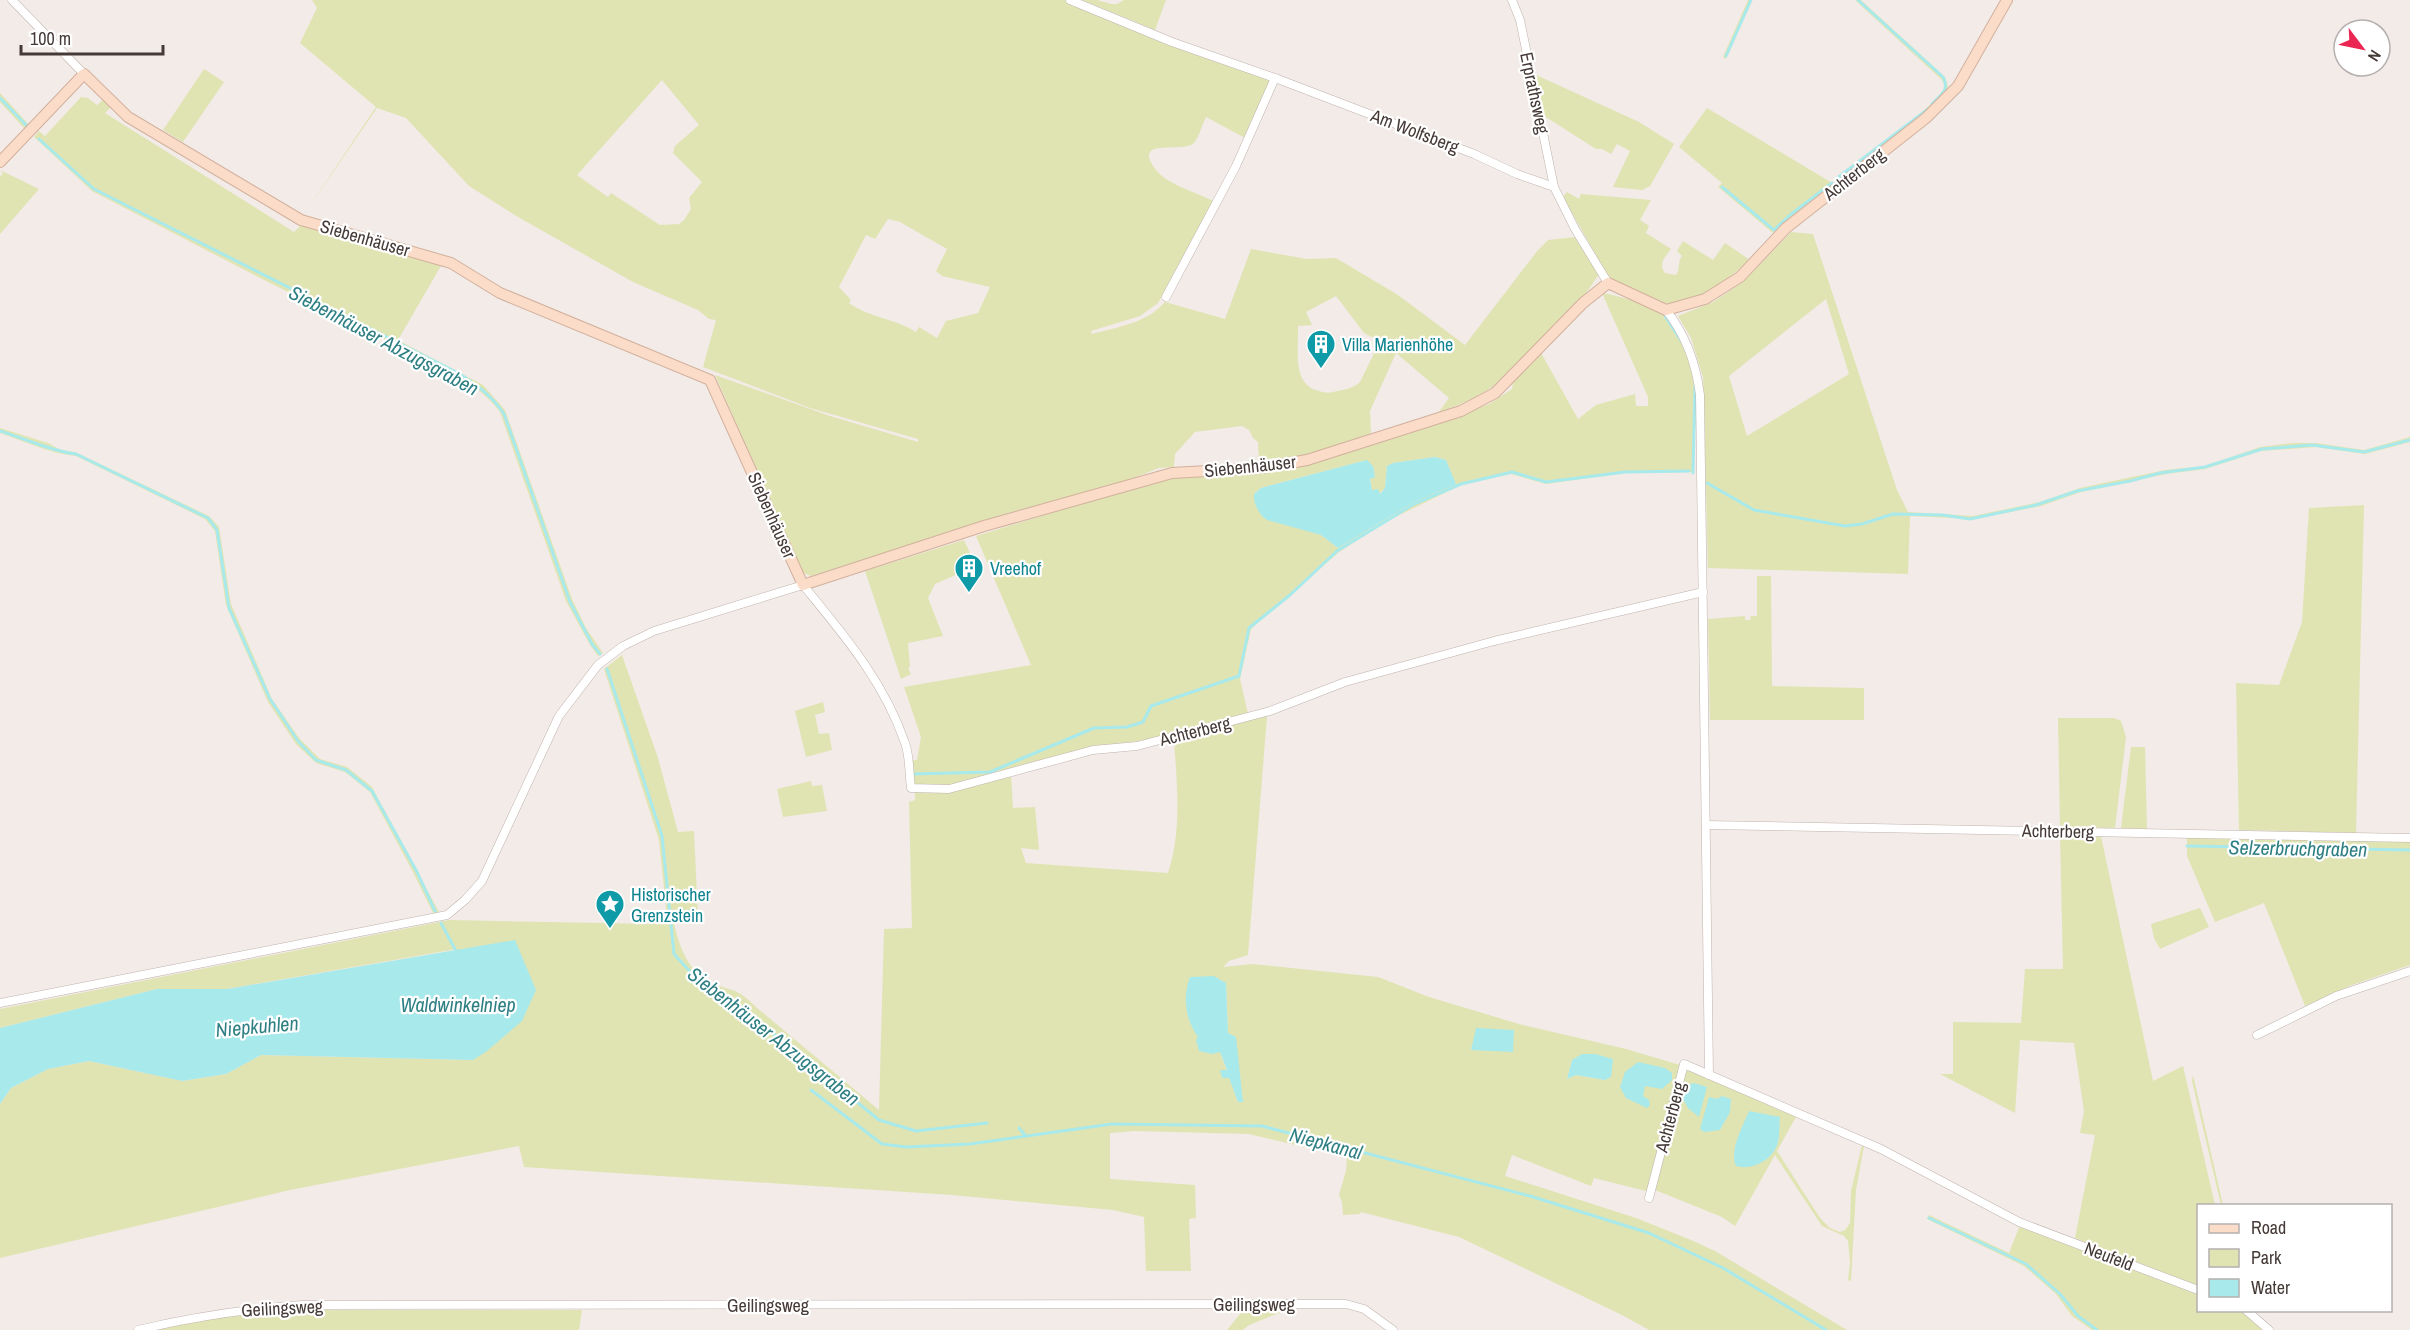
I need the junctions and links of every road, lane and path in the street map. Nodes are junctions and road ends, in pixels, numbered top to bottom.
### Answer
1 (12, 0) edge
2 (1071, 0) edge
3 (1512, 0) edge
4 (2007, 0) edge
5 (84, 74) junction
6 (1275, 78) junction
7 (0, 162) edge
8 (1554, 187) junction
9 (1608, 283) junction
10 (1166, 297) dead end
11 (1666, 310) junction
12 (803, 585) junction
13 (1703, 592) junction
14 (1706, 825) junction
15 (2410, 838) edge
16 (2410, 970) edge
17 (0, 1003) edge
18 (2257, 1035) dead end
19 (1709, 1075) junction
20 (1649, 1198) dead end
21 (2019, 1222) joint
22 (2197, 1289) edge
23 (2247, 1312) edge
24 (138, 1330) edge
25 (1394, 1330) edge
26 (2269, 1330) edge

1 - 5 street, Siebenhäuser
2 - 6 street, Am Wolfsberg
3 - 8 street, Erprathsweg
4 - 11 street, Achterberg
5 - 7 street
5 - 12 street, Siebenhäuser
6 - 8 street, Am Wolfsberg
6 - 10 street
8 - 9 street, Erprathsweg
9 - 11 street
9 - 12 street, Siebenhäuser
11 - 13 street, Achterberg
12 - 13 street, Achterberg
12 - 17 street
13 - 14 street, Achterberg
14 - 15 street, Achterberg
14 - 19 street, Achterberg
16 - 18 street
19 - 20 street, Achterberg
19 - 21 street, Achterberg
21 - 22 street, Neufeld
23 - 26 street
24 - 25 street, Geilingsweg

